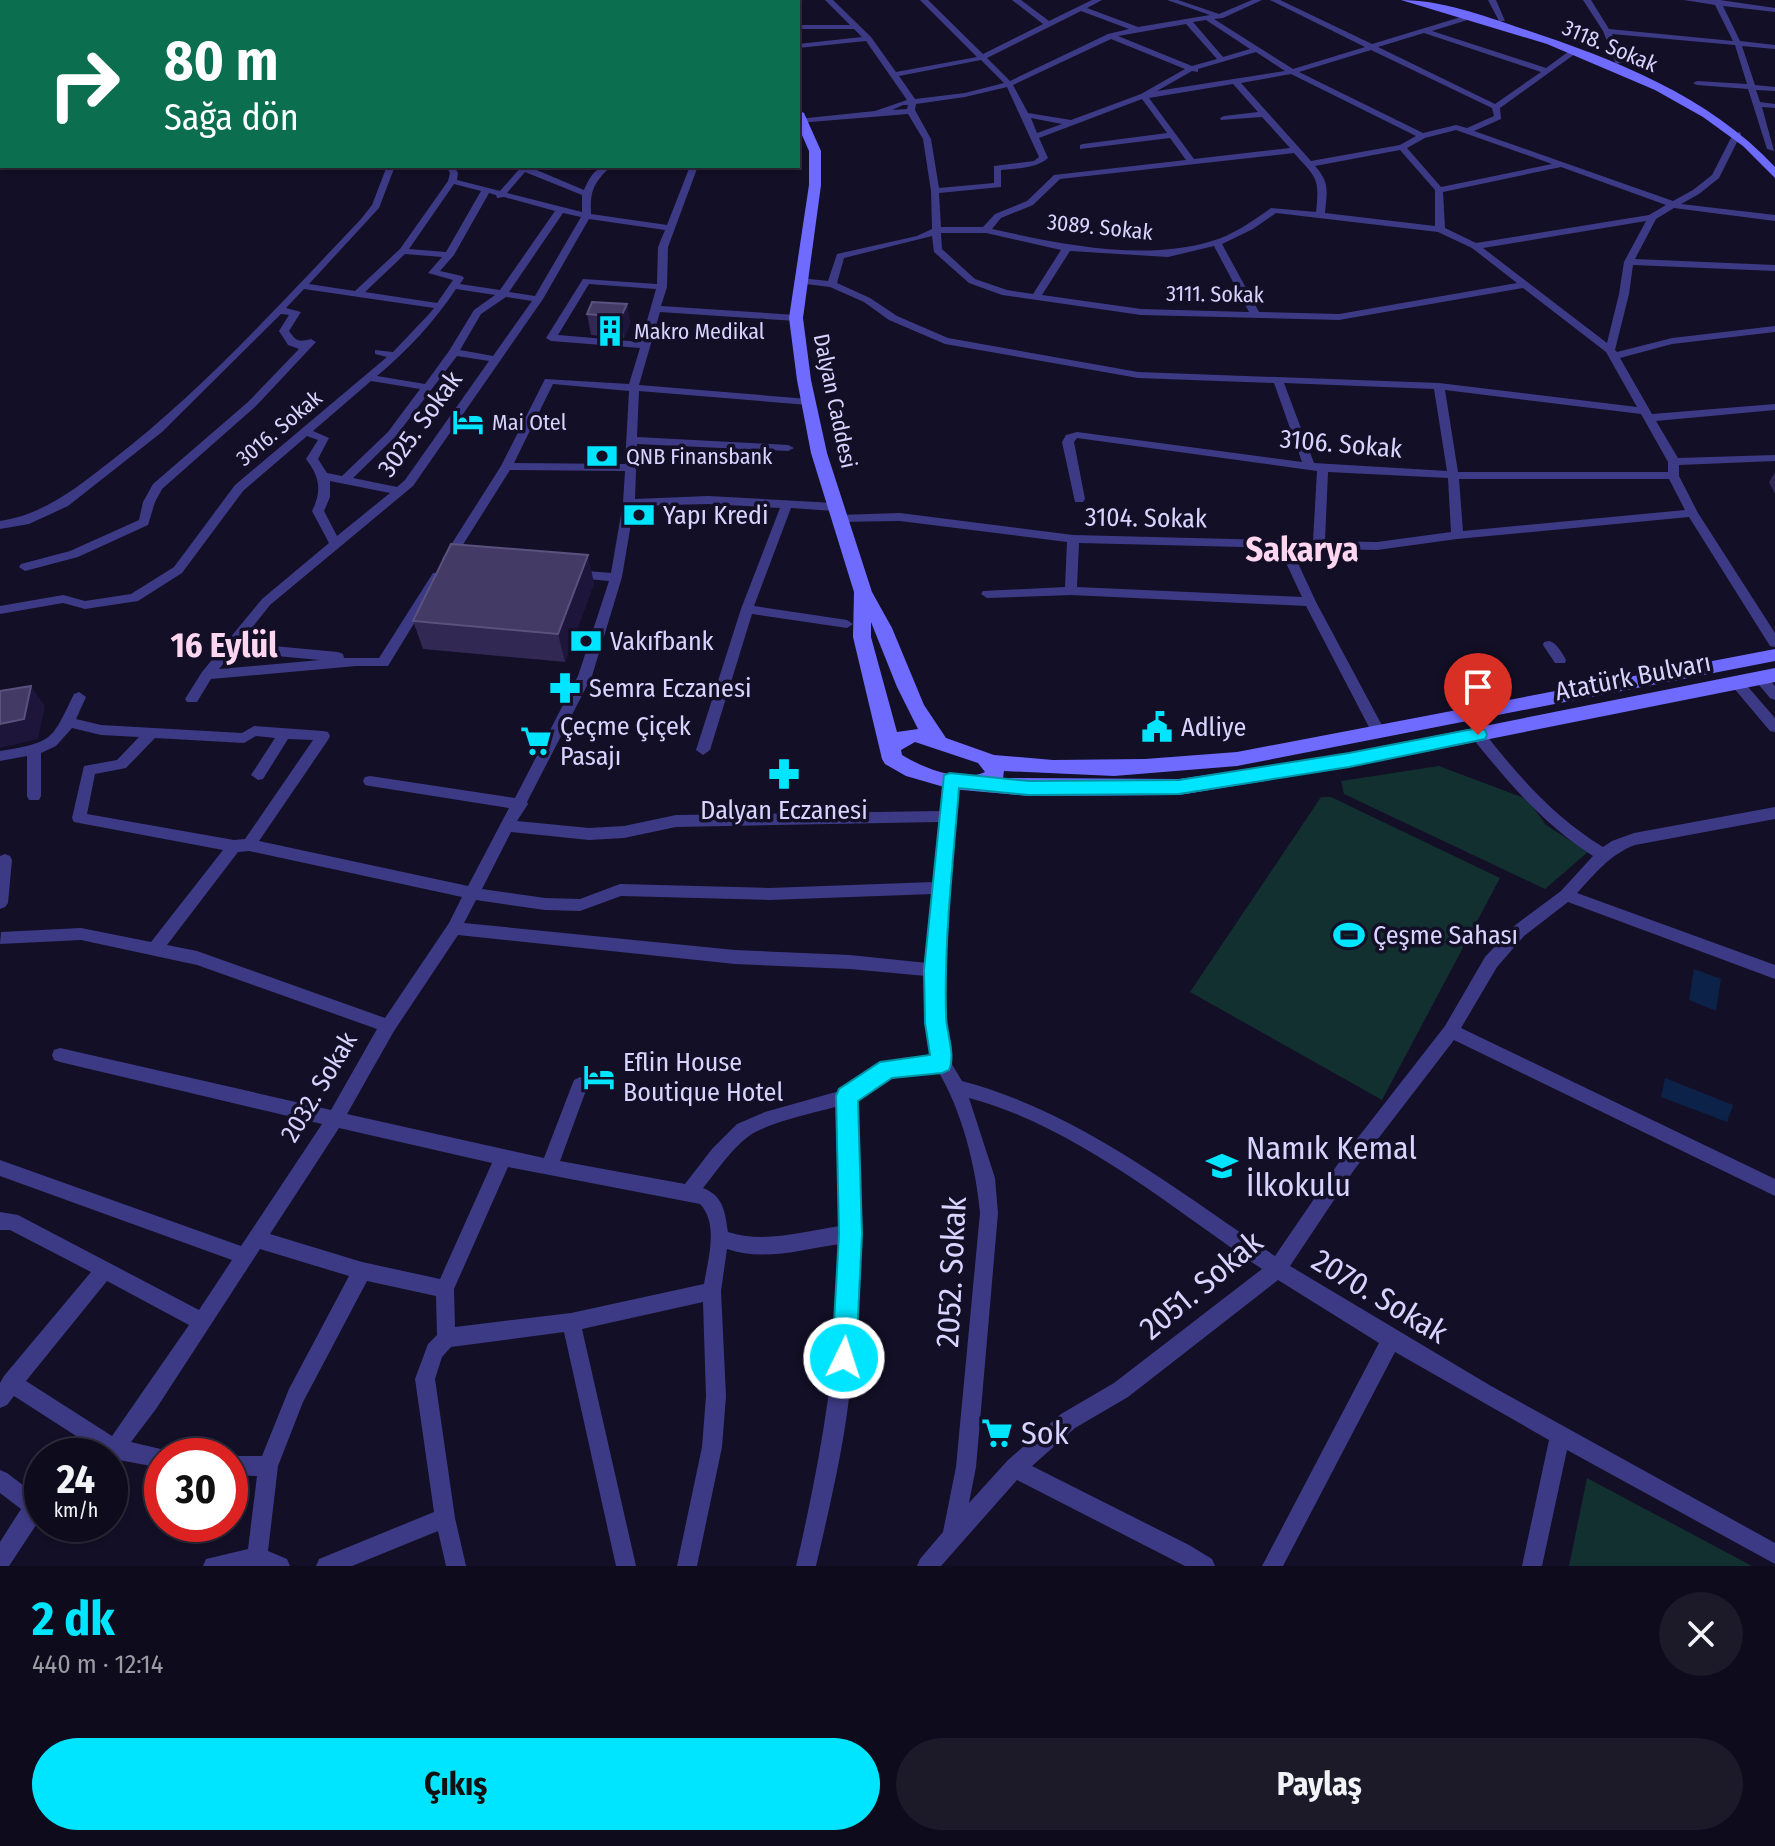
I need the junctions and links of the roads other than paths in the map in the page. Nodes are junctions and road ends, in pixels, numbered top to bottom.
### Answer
1 (829, 0) edge
2 (924, 0) edge
3 (1016, 0) edge
4 (1098, 0) edge
5 (1171, 0) edge
6 (1258, 0) edge
7 (1274, 0) edge
8 (1406, 0) edge
9 (1430, 0) edge
10 (1492, 0) edge
11 (1587, 0) edge
12 (1688, 0) edge
13 (1717, 2) edge
14 (1082, 9) junction
15 (1775, 10) edge
16 (1220, 16) junction
17 (1471, 16) junction
18 (1207, 18) junction
19 (1502, 19) junction
20 (1187, 20) junction
21 (1049, 25) junction
22 (800, 27) edge
23 (855, 27) junction
24 (1137, 29) junction
25 (1425, 31) junction
26 (1607, 31) junction
27 (1111, 36) junction
28 (868, 39) junction
29 (1738, 44) junction
30 (800, 46) edge
31 (1775, 47) edge
32 (1373, 48) junction
33 (1255, 50) junction
34 (1575, 51) junction
35 (981, 58) junction
36 (1222, 60) junction
37 (1619, 62) junction
38 (1190, 69) junction
39 (1546, 71) junction
40 (1292, 72) junction
41 (894, 75) junction
42 (1234, 80) junction
43 (1697, 83) dead end
44 (1009, 84) junction
45 (1753, 88) junction
46 (1775, 89) edge
47 (1144, 96) junction
48 (1758, 104) junction
49 (911, 106) junction
50 (1775, 106) edge
51 (1496, 107) junction
52 (1266, 114) junction
53 (1025, 115) junction
54 (1224, 118) dead end
55 (800, 119) edge
56 (1073, 123) junction
57 (1469, 130) junction
58 (1737, 134) junction
59 (1172, 135) junction
60 (1422, 136) junction
61 (1034, 137) junction
62 (1083, 147) dead end
63 (1402, 147) junction
64 (1294, 150) junction
65 (1773, 151) edge
66 (1191, 161) junction
67 (1309, 164) junction
68 (1565, 164) junction
69 (390, 168) edge
70 (451, 168) edge
71 (585, 168) edge
72 (605, 168) edge
73 (693, 168) edge
74 (1775, 174) edge
75 (595, 176) junction
76 (452, 181) junction
77 (1439, 190) junction
78 (935, 191) junction
79 (485, 192) junction
80 (586, 194) junction
81 (500, 196) junction
82 (1672, 203) junction
83 (560, 210) junction
84 (586, 216) junction
85 (1320, 216) junction
86 (1652, 217) junction
87 (1775, 218) edge
88 (668, 228) junction
89 (1440, 229) junction
90 (938, 230) junction
91 (986, 230) junction
92 (1217, 243) junction
93 (1475, 246) junction
94 (1067, 248) junction
95 (403, 251) junction
96 (449, 255) junction
97 (1629, 262) junction
98 (1775, 268) edge
99 (801, 281) junction
100 (832, 284) junction
101 (1524, 285) junction
102 (301, 286) junction
103 (454, 286) junction
104 (662, 287) junction
105 (357, 294) junction
106 (502, 295) junction
107 (1036, 297) junction
108 (538, 299) junction
109 (440, 306) junction
110 (656, 309) junction
111 (278, 311) junction
112 (1256, 315) junction
113 (796, 318) junction
114 (1775, 329) edge
115 (645, 345) junction
116 (379, 352) dead end
117 (454, 352) junction
118 (1612, 353) junction
119 (395, 356) junction
120 (494, 359) junction
121 (369, 378) junction
122 (1278, 381) junction
123 (634, 386) junction
124 (1439, 386) junction
125 (425, 387) junction
126 (808, 402) junction
127 (1775, 407) edge
128 (1646, 414) junction
129 (304, 432) junction
130 (631, 440) junction
131 (788, 448) dead end
132 (1775, 458) edge
133 (1674, 462) junction
134 (507, 466) junction
135 (1309, 466) junction
136 (630, 468) junction
137 (1323, 468) junction
138 (1453, 475) junction
139 (324, 476) junction
140 (1673, 476) junction
141 (346, 478) junction
142 (401, 491) junction
143 (1079, 499) dead end
144 (629, 503) junction
145 (786, 506) junction
146 (836, 513) junction
147 (1692, 513) junction
148 (25, 521) junction
149 (0, 525) edge
150 (0, 535) edge
151 (1457, 535) junction
152 (1073, 539) junction
153 (336, 545) junction
154 (1284, 546) junction
155 (1319, 547) junction
156 (444, 564) junction
157 (460, 565) edge
158 (25, 567) dead end
159 (569, 574) edge
160 (616, 577) junction
161 (1071, 591) junction
162 (863, 592) junction
163 (987, 594) dead end
164 (1310, 602) junction
165 (747, 609) junction
166 (0, 610) edge
167 (847, 624) dead end
168 (1775, 643) edge
169 (1549, 645) dead end
170 (231, 647) junction
171 (1775, 655) edge
172 (1560, 660) dead end
173 (356, 661) junction
174 (207, 675) junction
175 (1768, 676) edge
176 (1737, 683) junction
177 (1775, 695) edge
178 (79, 697) dead end
179 (192, 699) dead end
180 (70, 723) junction
181 (1775, 727) edge
182 (1378, 731) junction
183 (153, 732) junction
184 (284, 734) junction
185 (1478, 735) junction
186 (939, 742) junction
187 (891, 747) junction
188 (703, 750) dead end
189 (34, 751) junction
190 (0, 756) edge
191 (991, 762) junction
192 (258, 775) dead end
193 (950, 780) junction
194 (370, 781) dead end
195 (978, 783) junction
196 (34, 796) dead end
197 (521, 804) junction
198 (1775, 813) edge
199 (946, 816) junction
200 (507, 826) junction
201 (242, 846) junction
202 (1603, 855) junction
203 (5, 860) dead end
204 (939, 888) junction
205 (470, 893) junction
206 (1566, 895) junction
207 (0, 903) edge
208 (454, 928) junction
209 (0, 935) edge
210 (155, 949) junction
211 (934, 970) junction
212 (1775, 972) edge
213 (388, 1026) junction
214 (1451, 1031) junction
215 (60, 1055) dead end
216 (942, 1063) junction
217 (580, 1085) dead end
218 (957, 1087) junction
219 (847, 1096) junction
220 (335, 1119) junction
221 (503, 1159) junction
222 (0, 1168) edge
223 (549, 1168) junction
224 (1775, 1188) edge
225 (689, 1193) junction
226 (0, 1221) edge
227 (850, 1234) junction
228 (720, 1238) junction
229 (256, 1239) junction
230 (245, 1256) junction
231 (105, 1269) junction
232 (1277, 1269) junction
233 (362, 1271) junction
234 (445, 1289) junction
235 (712, 1291) junction
236 (201, 1321) junction
237 (571, 1322) junction
238 (446, 1338) junction
239 (1391, 1340) junction
240 (6, 1390) edge
241 (1560, 1435) junction
242 (88, 1438) edge
243 (122, 1438) edge
244 (248, 1465) edge
245 (268, 1466) junction
246 (1015, 1467) junction
247 (0, 1480) edge
248 (24, 1496) edge
249 (445, 1518) junction
250 (24, 1526) edge
251 (953, 1536) junction
252 (1775, 1554) edge
253 (257, 1557) junction
254 (0, 1561) edge
255 (213, 1566) edge
256 (280, 1566) edge
257 (326, 1566) edge
258 (456, 1566) edge
259 (626, 1566) edge
260 (687, 1566) edge
261 (806, 1566) edge
262 (927, 1566) edge
263 (1205, 1566) edge
264 (1272, 1566) edge
265 (1532, 1566) edge

1 - 23 street
2 - 35 street
3 - 21 street
4 - 14 street
5 - 16 street
6 - 16 street
7 - 32 street
8 - 17 main road, 3118. Sokak
9 - 19 main road, 3118. Sokak
10 - 19 street
11 - 26 street
12 - 13 street
13 - 15 street
13 - 29 street
14 - 21 street
14 - 24 street
16 - 18 street
17 - 25 street
17 - 34 main road, 3118. Sokak
18 - 20 street
18 - 33 street
19 - 37 main road, 3118. Sokak
20 - 24 street
20 - 36 street
21 - 35 street
22 - 23 street
23 - 28 street
24 - 27 street
25 - 32 street
25 - 39 street
26 - 29 street
26 - 37 street
27 - 38 street
27 - 44 street
28 - 30 street
28 - 41 street
29 - 31 street
29 - 45 street
32 - 40 street
32 - 51 street
33 - 36 street
33 - 40 street
34 - 39 street
34 - 58 main road, 3118. Sokak
35 - 41 street
35 - 44 street
36 - 38 street
37 - 65 main road, 3118. Sokak
38 - 42 street
38 - 47 street
39 - 51 street
40 - 42 street
40 - 60 street
41 - 49 street
42 - 47 street
42 - 52 street
43 - 45 street
44 - 49 street
44 - 53 street
45 - 46 street
45 - 48 street
47 - 56 street
47 - 59 street
48 - 50 street
48 - 65 street
49 - 55 street
49 - 78 street
51 - 57 street
52 - 54 street
52 - 64 street
53 - 56 street
53 - 61 street
55 - 99 main road, Dalyan Caddesi
56 - 61 street
57 - 60 street
57 - 68 street
58 - 74 main road, 3118. Sokak
58 - 82 street
59 - 62 street
59 - 66 street
60 - 63 street
61 - 78 street
63 - 67 street
63 - 77 street
64 - 66 street
64 - 67 street
66 - 91 street
67 - 85 street
68 - 77 street
68 - 82 street
69 - 102 street
70 - 76 street
71 - 75 street
72 - 75 street
73 - 88 street, 2032. Sokak
75 - 80 street
76 - 79 street
76 - 95 street
77 - 89 street
78 - 90 street
79 - 81 street
79 - 96 street
80 - 81 street
80 - 84 street
81 - 83 street
82 - 86 street
82 - 87 street
83 - 84 street
83 - 106 street
84 - 88 street
84 - 108 street, 3025. Sokak
85 - 89 street, 3089. Sokak
85 - 92 street, 3089. Sokak
86 - 93 street
86 - 97 street
88 - 104 street, 2032. Sokak
89 - 93 street, 3089. Sokak
90 - 91 street, 3089. Sokak
90 - 100 street, 3089. Sokak
90 - 107 street, 3111. Sokak
91 - 94 street, 3089. Sokak
92 - 94 street, 3089. Sokak
92 - 112 street
93 - 101 street, 3089. Sokak
94 - 107 street
95 - 96 street
95 - 105 street
96 - 103 street
97 - 98 street
97 - 118 street
99 - 100 street
99 - 113 main road, Dalyan Caddesi
100 - 122 street
101 - 112 street, 3111. Sokak
101 - 118 street, 3089. Sokak
102 - 105 street
102 - 111 street
103 - 106 street
103 - 109 street, 3016. Sokak
104 - 110 street, 2032. Sokak
104 - 115 street
105 - 109 street
106 - 108 street
106 - 117 street
107 - 112 street, 3111. Sokak
108 - 120 street, 3025. Sokak
109 - 119 street, 3016. Sokak
110 - 113 street
110 - 115 street, 2032. Sokak
111 - 148 street
111 - 158 street
113 - 126 main road, Dalyan Caddesi
114 - 118 street
115 - 123 street, 2032. Sokak
116 - 119 street
117 - 120 street
117 - 125 street
118 - 128 street
119 - 121 street, 3016. Sokak
120 - 142 street, 3025. Sokak
121 - 125 street
121 - 129 street, 3016. Sokak
122 - 124 street
122 - 135 street
123 - 126 street
123 - 130 street, 2032. Sokak
123 - 134 street
124 - 128 street
124 - 138 street
125 - 141 street
126 - 146 main road, Dalyan Caddesi
127 - 128 street
128 - 133 street
129 - 139 street
129 - 166 street, 3016. Sokak
130 - 131 street
130 - 136 street, 2032. Sokak
132 - 133 street
133 - 140 street
134 - 136 street
134 - 156 street
135 - 137 street, 3106. Sokak
135 - 143 street, 3106. Sokak
136 - 144 street, 2032. Sokak
137 - 138 street, 3106. Sokak
137 - 155 street
138 - 140 street, 3106. Sokak
138 - 151 street
139 - 141 street
139 - 153 street
140 - 147 street
141 - 142 street
142 - 153 street, 3025. Sokak
144 - 145 street, 3104. Sokak
144 - 160 street, 2032. Sokak
145 - 146 street, 3104. Sokak
145 - 165 street
146 - 152 street, 3104. Sokak
146 - 162 main road, Dalyan Caddesi
147 - 151 street, 3104. Sokak
147 - 168 street
148 - 149 street
148 - 150 street
151 - 155 street, 3104. Sokak
152 - 154 street, 3104. Sokak
152 - 161 street
153 - 170 street, 3025. Sokak
154 - 155 street, 3104. Sokak
154 - 164 street
156 - 157 street
156 - 173 street
159 - 160 street
160 - 197 street, 2032. Sokak
161 - 163 street
161 - 164 street
162 - 186 main road
162 - 187 main road
164 - 182 street
165 - 167 street
165 - 188 street
169 - 172 street
170 - 173 street
170 - 174 street, 3025. Sokak
171 - 182 main road, Atatürk Bulvarı
173 - 174 street
174 - 179 street, 3025. Sokak
175 - 176 main road, Atatürk Bulvarı
175 - 177 street
176 - 181 street
176 - 185 main road, Atatürk Bulvarı
178 - 180 street
180 - 183 street
180 - 189 street
182 - 191 main road, Atatürk Bulvarı
183 - 184 street
183 - 201 street
184 - 192 street
184 - 201 street
185 - 195 main road, Atatürk Bulvarı
185 - 202 street
186 - 187 main road, Atatürk Bulvarı
186 - 191 main road, Atatürk Bulvarı
187 - 193 main road, Atatürk Bulvarı
189 - 190 street
189 - 196 street
191 - 195 main road
193 - 195 main road, Atatürk Bulvarı
193 - 199 street, 2052. Sokak
194 - 197 street
197 - 200 street, 2032. Sokak
198 - 202 street, 2051. Sokak
199 - 200 street
199 - 204 street, 2052. Sokak
200 - 205 street, 2032. Sokak
201 - 205 street
201 - 210 street
202 - 206 street, 2051. Sokak
203 - 207 street
204 - 205 street
204 - 211 street, 2052. Sokak
205 - 208 street, 2032. Sokak
206 - 212 street
206 - 214 street, 2051. Sokak
208 - 211 street
208 - 213 street, 2032. Sokak
209 - 210 street
210 - 213 street
211 - 216 street, 2052. Sokak
213 - 220 street, 2032. Sokak
214 - 224 street
214 - 232 street, 2051. Sokak
215 - 220 street
216 - 218 street, 2052. Sokak
216 - 219 street
217 - 223 street
218 - 232 street, 2070. Sokak
218 - 251 street, 2052. Sokak
219 - 225 street
219 - 227 street
220 - 221 street
220 - 229 street, 2032. Sokak
221 - 223 street
221 - 234 street
222 - 230 street
223 - 225 street
225 - 228 street
226 - 231 street
227 - 228 street
227 - 261 street
228 - 235 street
229 - 230 street, 2032. Sokak
229 - 233 street
230 - 236 street, 2032. Sokak
231 - 236 street
231 - 240 street
232 - 239 street, 2070. Sokak
232 - 246 street, 2051. Sokak
233 - 234 street
233 - 245 street
234 - 238 street
235 - 237 street
235 - 260 street
236 - 243 street, 2032. Sokak
237 - 238 street
237 - 259 street
238 - 249 street
239 - 241 street, 2070. Sokak
239 - 264 street
240 - 242 street
241 - 252 street, 2070. Sokak
241 - 265 street
244 - 245 street
245 - 253 street
246 - 251 street, 2051. Sokak
246 - 263 street
247 - 248 street
249 - 257 street
249 - 258 street
250 - 254 street
251 - 262 street, 2051. Sokak
253 - 255 street
253 - 256 street

